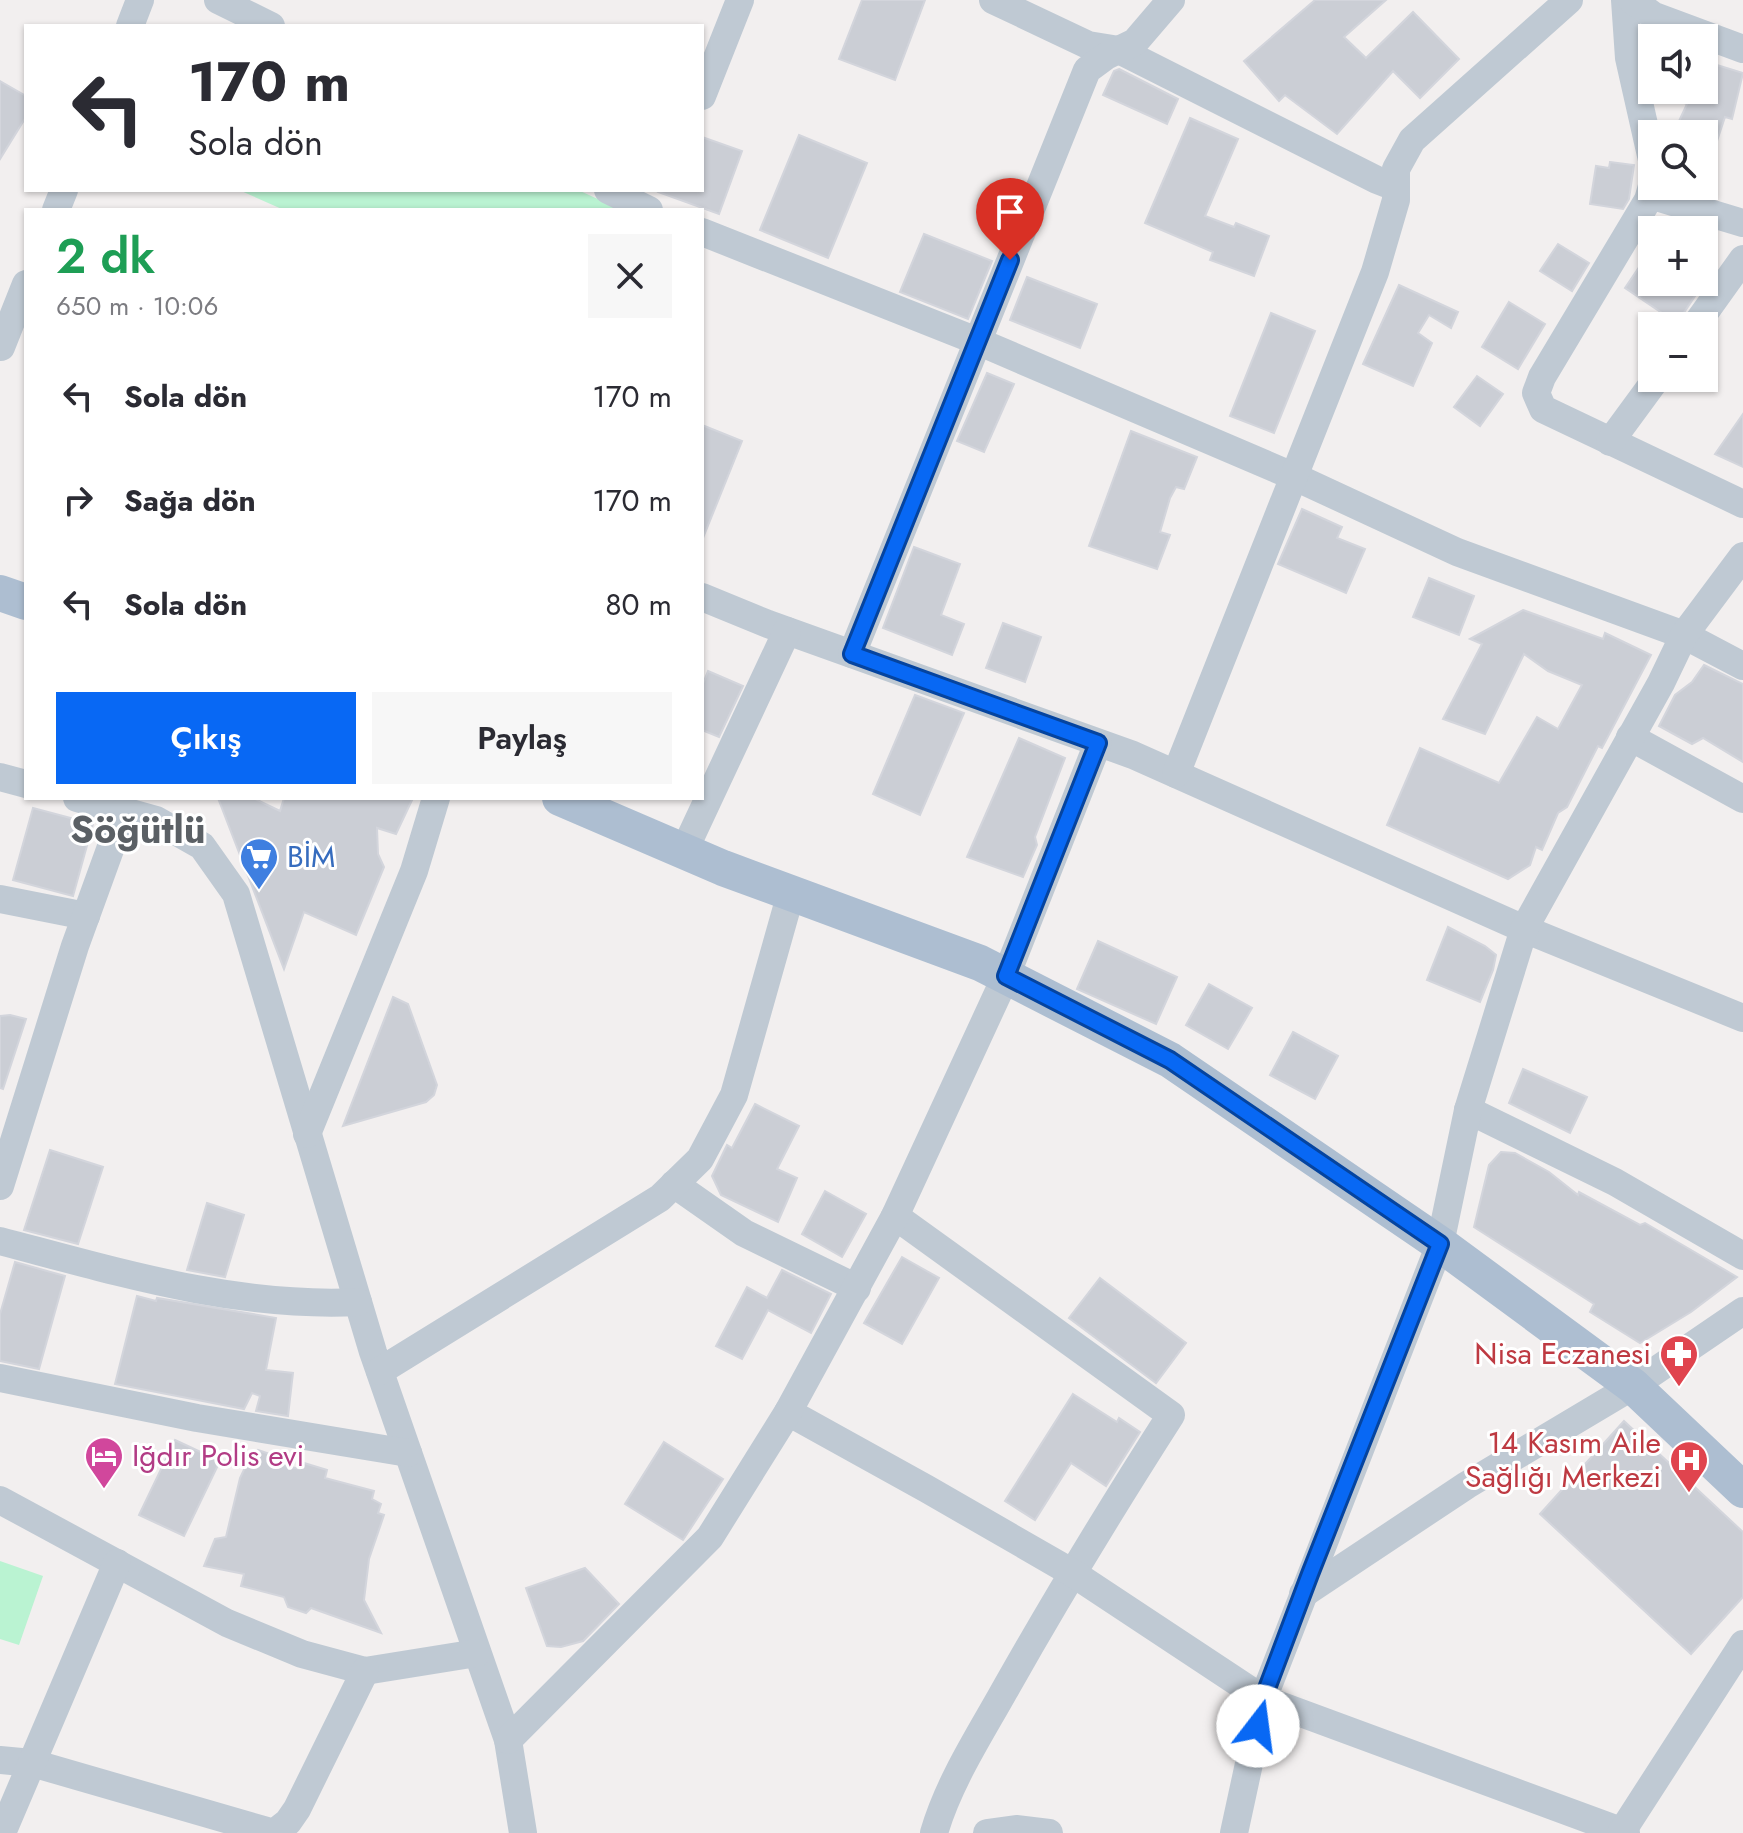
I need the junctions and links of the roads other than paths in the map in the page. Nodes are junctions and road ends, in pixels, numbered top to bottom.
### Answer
1 (140, 0) edge
2 (218, 0) edge
3 (740, 0) edge
4 (993, 0) edge
5 (1171, 0) edge
6 (1569, 0) edge
7 (1625, 0) edge
8 (1632, 0) edge
9 (131, 24) edge
10 (267, 24) edge
11 (1743, 49) edge
12 (1119, 50) junction
13 (704, 91) edge
14 (1643, 120) edge
15 (1395, 187) junction
16 (612, 192) edge
17 (1645, 200) edge
18 (1679, 200) edge
19 (648, 208) edge
20 (1743, 223) edge
21 (704, 233) edge
22 (1743, 259) edge
23 (24, 289) edge
24 (1705, 312) edge
25 (977, 341) junction
26 (0, 346) edge
27 (24, 352) edge
28 (1647, 392) edge
29 (1610, 442) junction
30 (1293, 476) junction
31 (1743, 504) edge
32 (1743, 556) edge
33 (0, 593) edge
34 (704, 598) edge
35 (24, 601) edge
36 (787, 631) junction
37 (1684, 635) junction
38 (852, 654) junction
39 (1743, 666) edge
40 (1630, 737) junction
41 (1098, 743) junction
42 (1176, 774) junction
43 (0, 777) edge
44 (24, 783) edge
45 (1743, 799) edge
46 (84, 800) edge
47 (435, 800) edge
48 (565, 800) edge
49 (159, 809) edge
50 (124, 811) junction
51 (684, 851) junction
52 (791, 893) junction
53 (0, 899) edge
54 (86, 916) junction
55 (1524, 929) junction
56 (1006, 976) junction
57 (1743, 1018) edge
58 (1468, 1110) junction
59 (307, 1134) junction
60 (674, 1184) junction
61 (0, 1186) edge
62 (895, 1216) junction
63 (0, 1241) edge
64 (1440, 1244) junction
65 (1743, 1256) edge
66 (857, 1288) junction
67 (358, 1302) junction
68 (1743, 1311) edge
69 (380, 1371) junction
70 (0, 1378) edge
71 (1633, 1386) junction
72 (788, 1412) junction
73 (408, 1453) junction
74 (1743, 1490) edge
75 (0, 1500) edge
76 (117, 1563) junction
77 (1071, 1572) junction
78 (1303, 1594) junction
79 (1743, 1644) edge
80 (477, 1653) junction
81 (365, 1671) junction
82 (1263, 1699) junction
83 (508, 1740) junction
84 (0, 1760) edge
85 (32, 1763) junction
86 (2, 1833) edge
87 (523, 1833) edge
88 (934, 1833) edge
89 (987, 1833) edge
90 (1049, 1833) edge
91 (1234, 1833) edge
92 (1623, 1833) edge

1 - 9 street
2 - 10 street
3 - 13 street
4 - 12 street
5 - 12 street
6 - 15 street
7 - 14 street
8 - 11 street
12 - 15 street
12 - 25 street
15 - 30 street
16 - 19 street
17 - 29 street
18 - 20 street
21 - 25 street
22 - 24 street
23 - 26 street
25 - 30 street
25 - 38 street
26 - 27 street
28 - 29 street
29 - 31 street
30 - 37 street
30 - 42 street
32 - 37 street
33 - 35 main road
34 - 36 street
36 - 38 street
36 - 51 street
37 - 39 street
37 - 40 street
38 - 41 street
40 - 45 street
40 - 55 street
41 - 42 street
41 - 56 street
42 - 55 street
43 - 44 street
46 - 50 street
47 - 59 street
48 - 51 main road
49 - 50 street
49 - 59 street
50 - 54 street
51 - 52 main road
52 - 56 main road
52 - 60 street
53 - 54 street
54 - 61 street
55 - 57 street
55 - 58 street
56 - 62 street
56 - 64 main road
58 - 64 street
58 - 65 street
59 - 67 street
60 - 66 street
60 - 69 street
62 - 66 street
62 - 77 street
63 - 67 street
64 - 71 main road
64 - 78 street
66 - 72 street
67 - 69 street
68 - 71 street
69 - 73 street
70 - 73 street
71 - 74 main road
71 - 78 street
72 - 77 street
72 - 83 street
73 - 80 street
75 - 76 street
76 - 81 street
76 - 85 street
77 - 82 street
77 - 88 street
78 - 82 street
79 - 92 street
80 - 81 street
80 - 83 street
81 - 85 street
82 - 91 street
82 - 92 street
83 - 87 street
84 - 85 street
85 - 86 street
89 - 90 street

